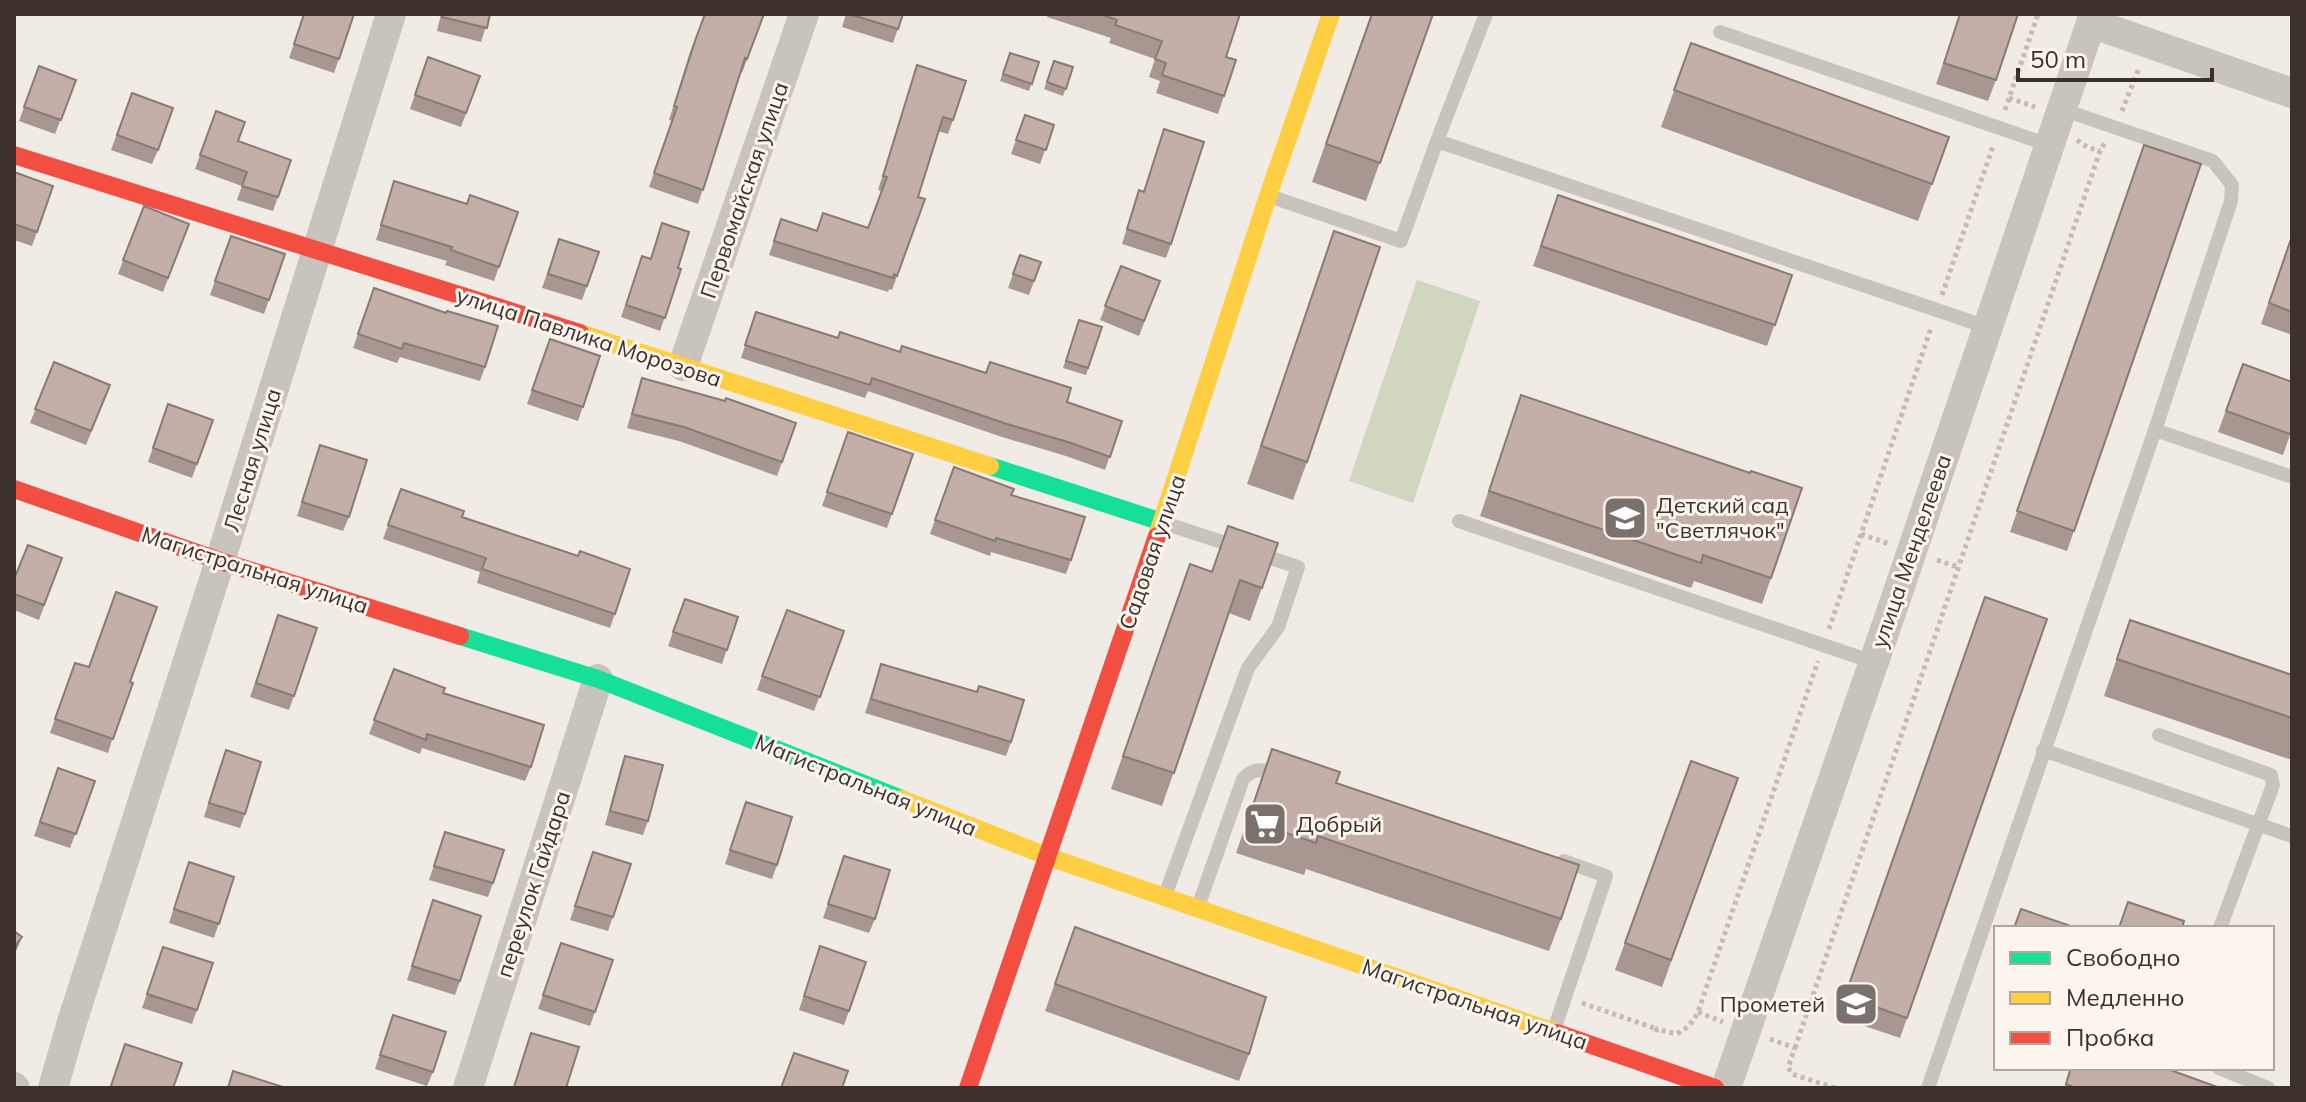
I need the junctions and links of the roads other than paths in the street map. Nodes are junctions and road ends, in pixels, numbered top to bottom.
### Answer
1 (391, 14) edge
2 (804, 14) edge
3 (1331, 14) edge
4 (1486, 14) edge
5 (2092, 19) edge
6 (1720, 32) dead end
7 (2292, 93) edge
8 (2061, 109) junction
9 (1437, 141) junction
10 (2049, 145) junction
11 (14, 155) edge
12 (1268, 196) junction
13 (316, 251) junction
14 (1987, 327) junction
15 (683, 366) junction
16 (2155, 430) junction
17 (2292, 477) edge
18 (14, 489) edge
19 (1459, 521) dead end
20 (1162, 522) junction
21 (220, 561) junction
22 (1873, 662) junction
23 (598, 679) junction
24 (2159, 735) dead end
25 (2043, 750) junction
26 (1289, 778) edge
27 (2259, 825) junction
28 (2292, 836) edge
29 (1547, 856) edge
30 (1049, 857) junction
31 (1165, 897) junction
32 (1198, 909) junction
33 (2221, 926) edge
34 (1554, 1031) junction
35 (2224, 1070) edge
36 (53, 1088) edge
37 (468, 1088) edge
38 (968, 1088) edge
39 (1715, 1088) edge
40 (1726, 1088) edge
41 (1928, 1088) edge
42 (2268, 1088) edge

1 - 13 street, Лесная улица
2 - 15 street, Первомайская улица
3 - 12 street, Садовая улица
4 - 9 lane
5 - 7 street
5 - 8 street, улица Менделеева
6 - 10 lane
8 - 10 street, улица Менделеева
8 - 16 lane
9 - 12 lane
9 - 14 lane
10 - 14 street, улица Менделеева
11 - 13 street, улица Павлика Морозова
12 - 20 street, Садовая улица
13 - 15 street, улица Павлика Морозова
13 - 21 street, Лесная улица
14 - 22 street, улица Менделеева
15 - 20 street, улица Павлика Морозова
16 - 17 lane
16 - 25 lane
18 - 21 street, Магистральная улица
19 - 22 lane
20 - 30 street, Садовая улица
20 - 31 lane
21 - 23 street, Магистральная улица
21 - 36 street, Лесная улица
22 - 40 street, улица Менделеева
23 - 30 street, Магистральная улица
23 - 37 street, переулок Гайдара
24 - 27 lane
25 - 27 lane
25 - 41 lane
26 - 32 lane
27 - 28 lane
27 - 33 lane
29 - 34 lane
30 - 31 street, Магистральная улица
30 - 38 street, Садовая улица
31 - 32 street, Магистральная улица
32 - 34 street, Магистральная улица
34 - 39 street, Магистральная улица
35 - 42 lane

